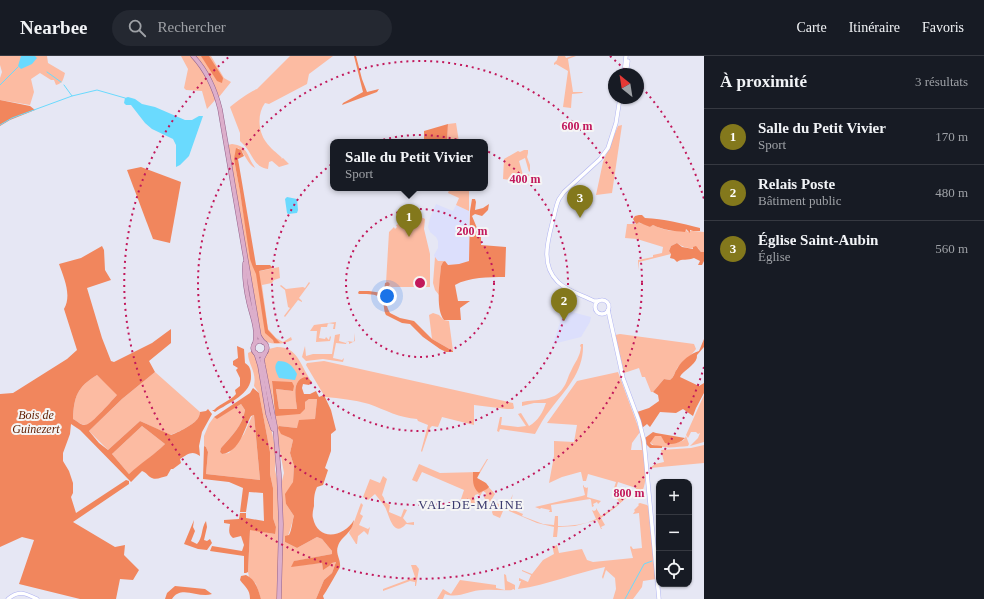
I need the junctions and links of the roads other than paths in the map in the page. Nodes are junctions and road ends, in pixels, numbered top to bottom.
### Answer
1 (193, 56) edge
2 (627, 56) edge
3 (626, 68) edge
4 (621, 104) edge
5 (245, 253) junction
6 (596, 302) junction
7 (608, 310) junction
8 (604, 313) junction
9 (610, 316) junction
10 (263, 342) junction
11 (255, 343) junction
12 (256, 353) junction
13 (265, 353) junction
14 (275, 433) junction
15 (8, 599) edge
16 (37, 599) edge
17 (279, 599) edge
18 (659, 599) edge

1 - 5 main road
2 - 3 street
4 - 6 street
5 - 10 main road
5 - 11 main road
6 - 7 street
6 - 8 street
7 - 8 street
7 - 9 street
8 - 9 street
9 - 18 street
10 - 11 main road
10 - 13 main road
11 - 12 main road
12 - 13 main road
12 - 14 main road
13 - 14 main road
14 - 17 main road
15 - 16 street

